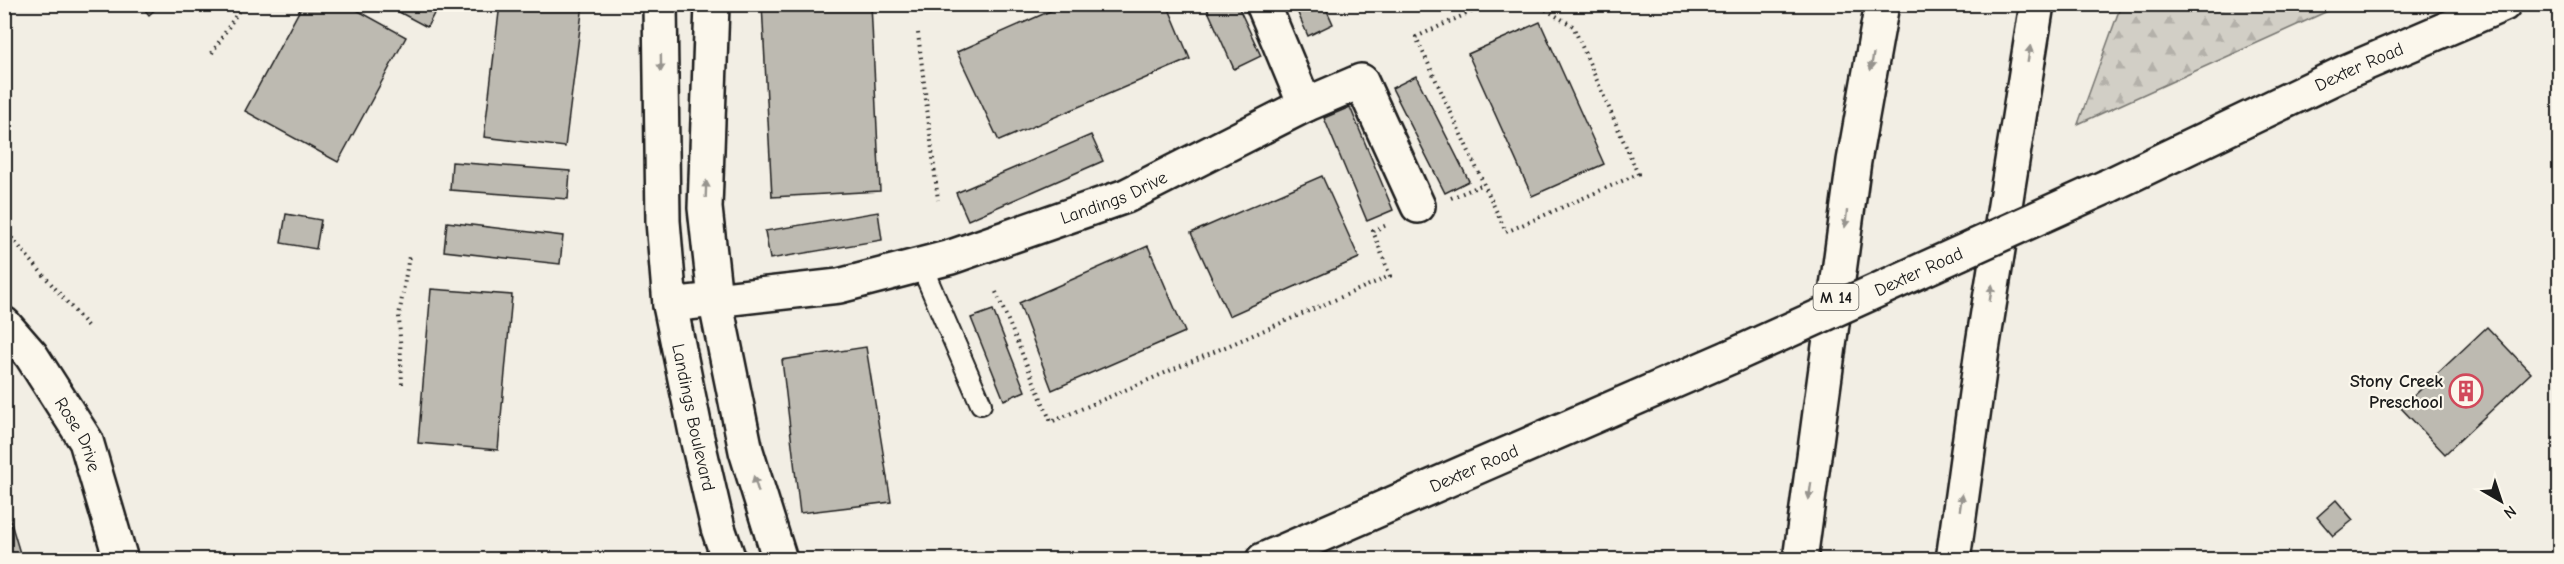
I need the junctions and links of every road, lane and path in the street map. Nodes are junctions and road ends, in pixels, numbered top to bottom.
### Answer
1 (243, 4) edge
2 (660, 4) edge
3 (712, 4) edge
4 (1263, 4) edge
5 (1488, 4) edge
6 (1536, 4) edge
7 (1882, 4) edge
8 (2037, 4) edge
9 (2504, 4) edge
10 (918, 33) dead end
11 (212, 53) dead end
12 (1305, 105) junction
13 (1484, 184) junction
14 (1451, 198) dead end
15 (938, 200) dead end
16 (1406, 214) joint
17 (707, 224) junction
18 (4, 228) edge
19 (664, 229) junction
20 (409, 255) dead end
21 (921, 265) junction
22 (996, 292) dead end
23 (715, 299) junction
24 (670, 305) junction
25 (4, 324) edge
26 (90, 329) dead end
27 (402, 384) dead end
28 (981, 404) dead end
29 (765, 515) junction
30 (718, 528) junction
31 (122, 560) edge
32 (729, 560) edge
33 (780, 560) edge
34 (1263, 560) edge
35 (1800, 560) edge
36 (1953, 560) edge

1 - 11 path
2 -> 19 main road, Landings Boulevard
17 -> 3 main road
4 - 12 main road
5 - 13 path
6 - 13 path
7 -> 35 main road, M 14
36 -> 8 main road
9 - 34 main road, Dexter Road, bridge
10 - 15 path
12 - 16 main road, Landings Drive
12 - 21 main road, Landings Drive
13 - 14 path
16 - 22 path
17 - 19 main road
17 - 23 main road
18 - 26 path
19 - 24 main road, Landings Boulevard
20 - 27 path
21 - 23 main road, Landings Drive
21 - 28 lane
23 - 24 main road
29 -> 23 main road
24 - 30 main road, Landings Boulevard
25 - 31 main road, Rose Drive
29 - 30 main road
29 - 33 main road
30 - 32 main road, Landings Boulevard

